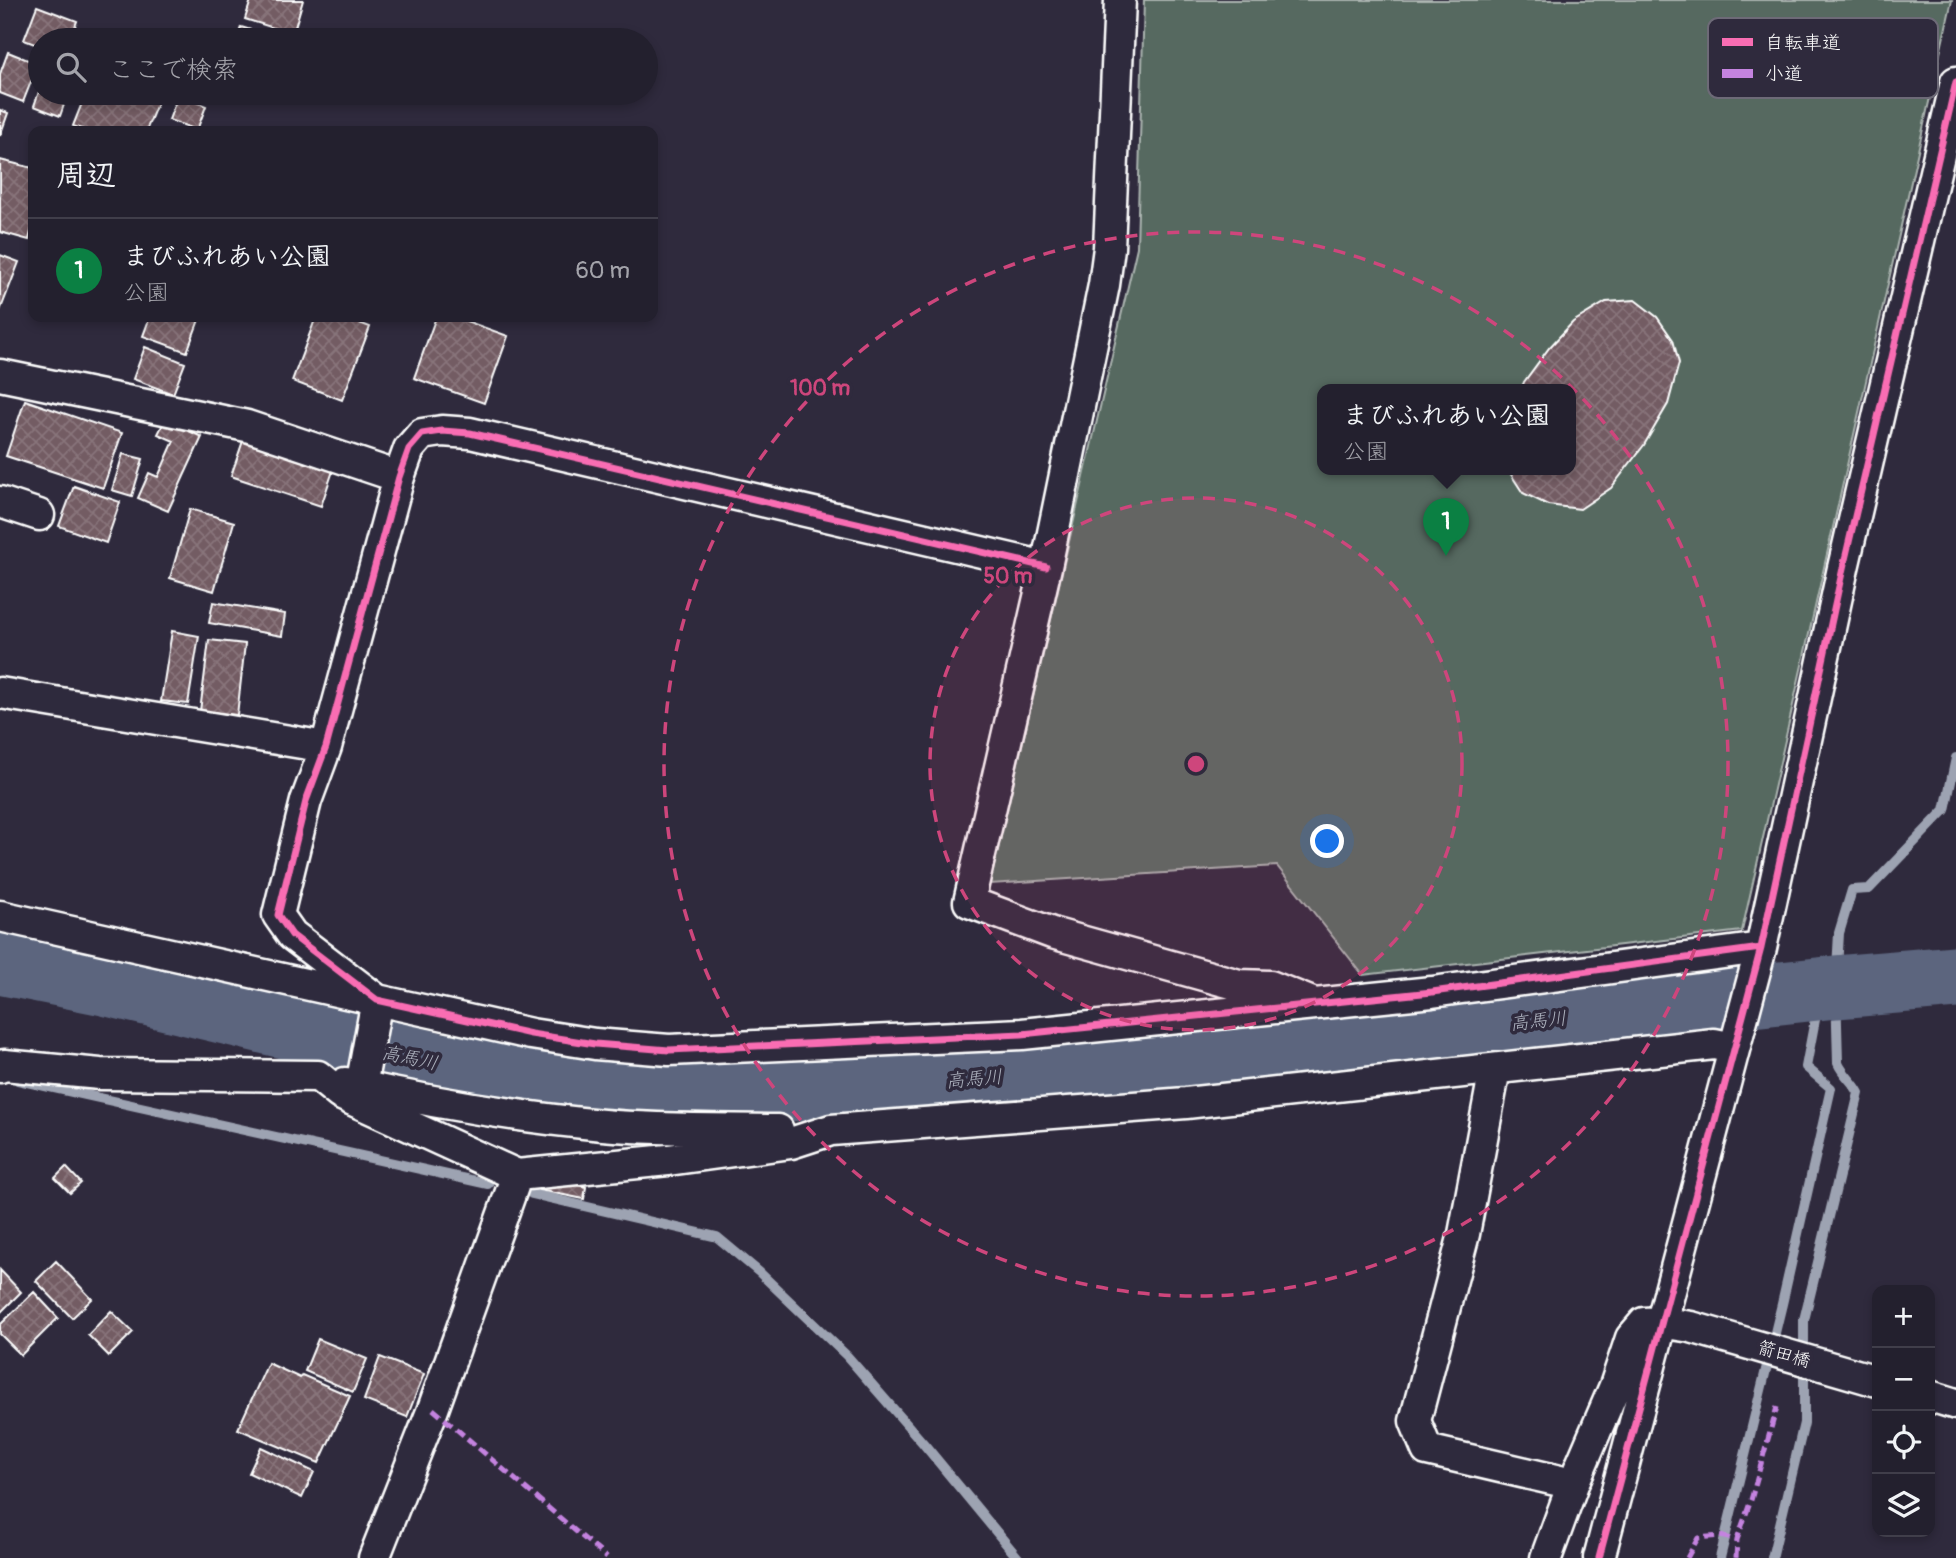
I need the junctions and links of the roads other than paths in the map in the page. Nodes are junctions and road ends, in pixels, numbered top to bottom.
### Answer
1 (1120, 0) edge
2 (1956, 82) edge
3 (0, 375) edge
4 (399, 477) junction
5 (0, 502) edge
6 (38, 515) dead end
7 (1046, 567) junction
8 (0, 693) edge
9 (326, 747) junction
10 (0, 916) edge
11 (1758, 961) junction
12 (1315, 1005) junction
13 (376, 1009) junction
14 (1736, 1041) junction
15 (0, 1067) edge
16 (1495, 1069) junction
17 (318, 1076) junction
18 (363, 1078) junction
19 (831, 1130) junction
20 (517, 1175) junction
21 (1660, 1322) junction
22 (1872, 1380) edge
23 (1935, 1398) edge
24 (1956, 1404) edge
25 (1573, 1483) junction
26 (374, 1558) edge
27 (1546, 1558) edge
28 (1599, 1558) edge

1 - 7 street
2 - 11 street
3 - 4 street
4 - 7 street
4 - 9 street
5 - 6 street
7 - 12 street
8 - 9 street
9 - 13 street
10 - 13 street
11 - 12 street
11 - 14 street
12 - 13 street
13 - 18 street
14 - 16 street
14 - 21 street
15 - 17 street
16 - 19 street
16 - 25 street
17 - 18 street
17 - 20 street
18 - 19 street
19 - 20 street
20 - 26 street
21 - 22 street, 箭田橋
21 - 25 street
21 - 28 street
23 - 24 street
25 - 27 street

